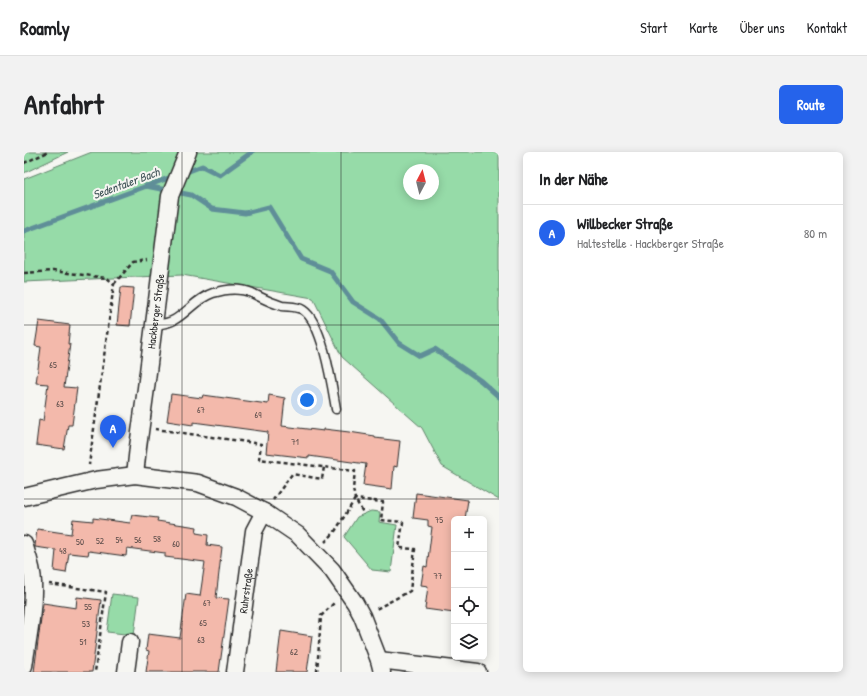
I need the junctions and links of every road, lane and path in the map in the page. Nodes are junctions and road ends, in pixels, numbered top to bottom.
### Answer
1 (48, 152) edge
2 (188, 152) edge
3 (24, 163) edge
4 (163, 251) junction
5 (24, 273) edge
6 (114, 284) junction
7 (153, 325) junction
8 (336, 409) dead end
9 (141, 426) junction
10 (324, 467) junction
11 (135, 475) junction
12 (87, 482) junction
13 (24, 497) edge
14 (355, 499) junction
15 (264, 512) junction
16 (364, 514) dead end
17 (24, 544) edge
18 (315, 552) junction
19 (33, 582) junction
20 (346, 590) junction
21 (362, 616) junction
22 (130, 642) dead end
23 (24, 666) edge
24 (380, 666) edge
25 (96, 672) edge
26 (126, 672) edge
27 (235, 672) edge
28 (317, 672) edge
29 (478, 672) edge

1 - 3 path
2 - 4 street, Hackberger Straße
4 - 6 path
4 - 7 street, Hackberger Straße
5 - 6 path
6 - 12 path
7 - 8 lane
7 - 9 street, Hackberger Straße
9 - 10 path
9 - 11 street, Hackberger Straße
10 - 14 path
10 - 15 path
11 - 12 street
11 - 15 street
12 - 13 street
14 - 16 path
14 - 18 path
14 - 21 path
15 - 18 street
15 - 27 street, Ruhrstraße
17 - 19 street
18 - 20 street
19 - 23 street
19 - 25 path
20 - 21 street
20 - 28 path
21 - 24 street
22 - 26 street
24 - 29 street

